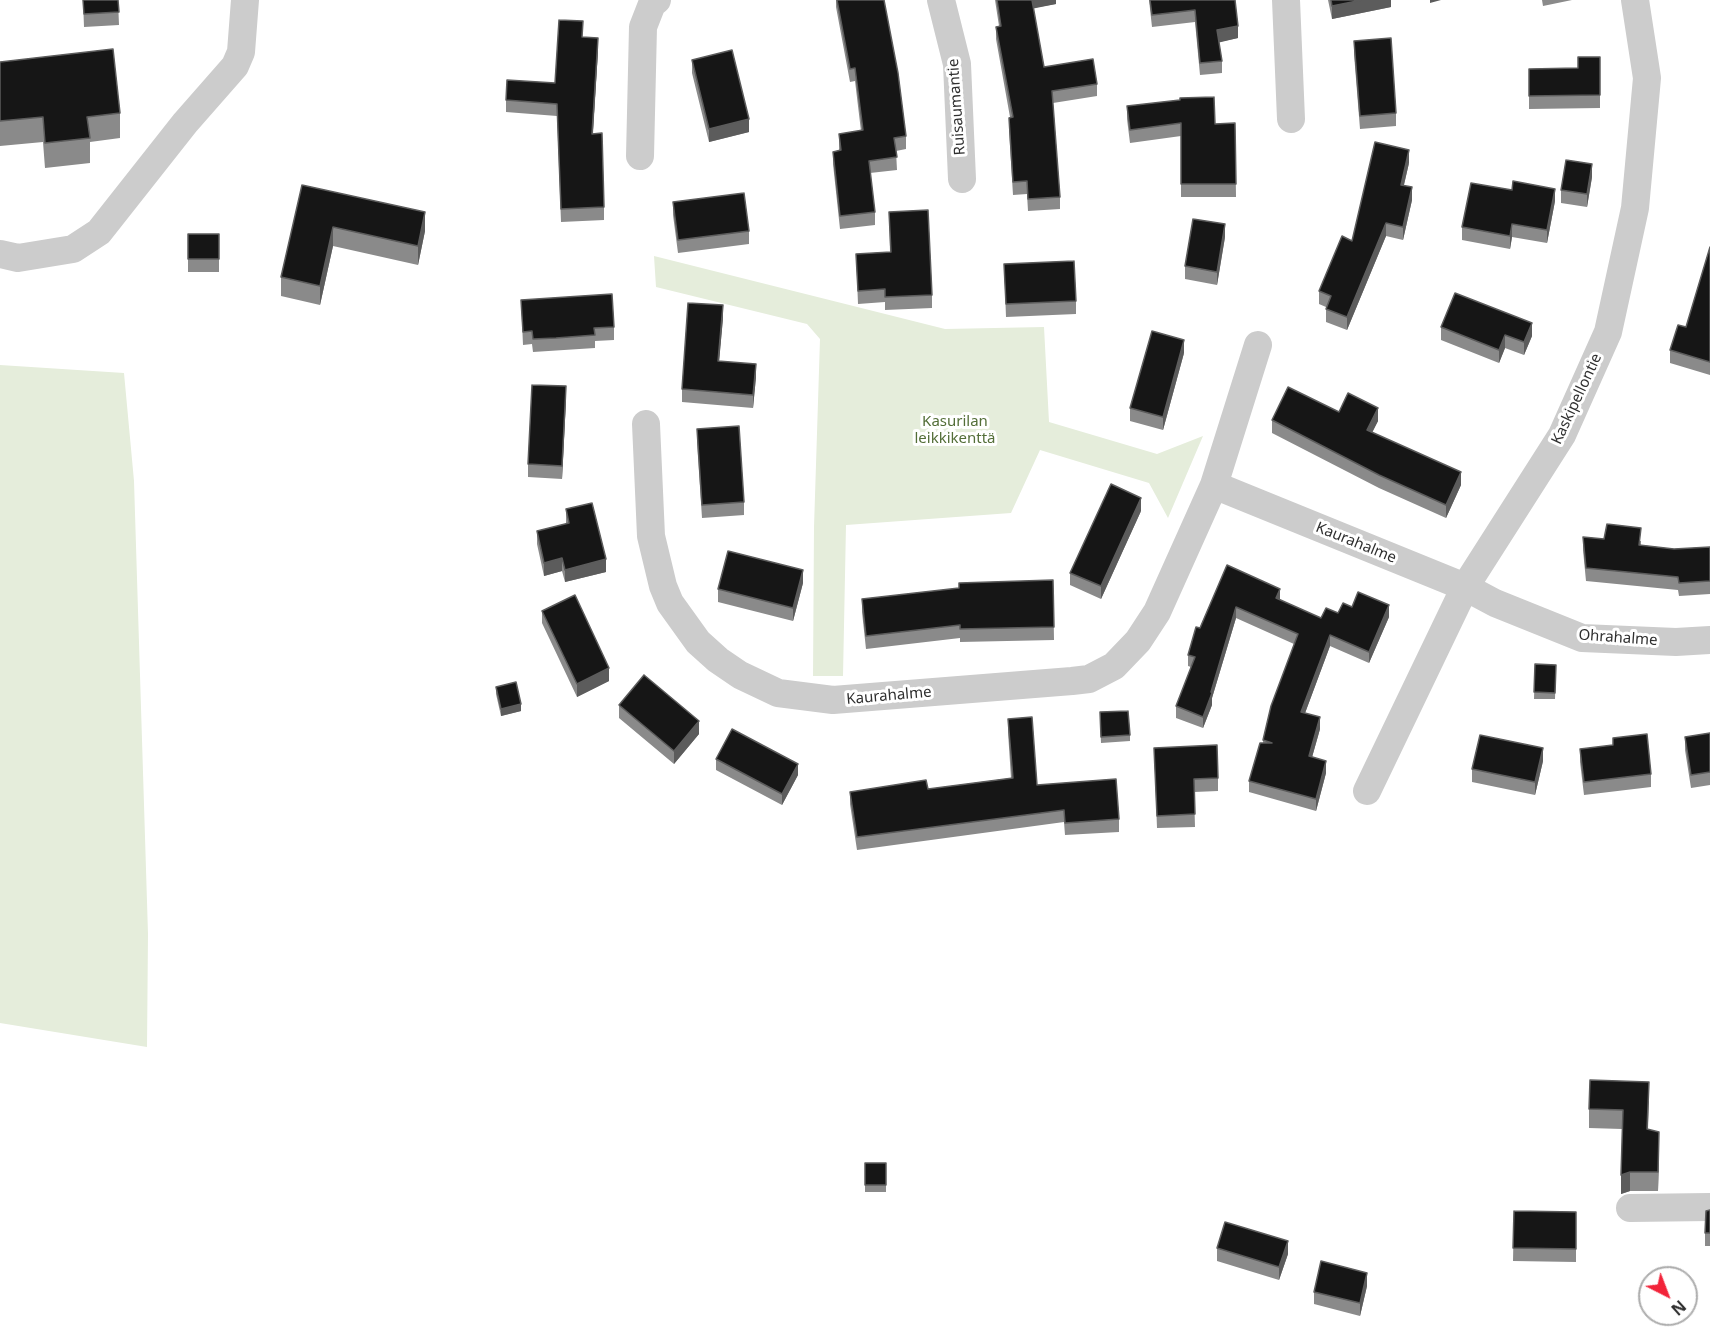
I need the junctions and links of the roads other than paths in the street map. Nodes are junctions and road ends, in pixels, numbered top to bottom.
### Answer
1 (245, 0) edge
2 (657, 0) edge
3 (941, 0) edge
4 (1286, 0) edge
5 (1635, 0) edge
6 (1291, 119) dead end
7 (640, 156) dead end
8 (962, 179) dead end
9 (0, 254) edge
10 (1258, 345) dead end
11 (646, 424) dead end
12 (1214, 485) junction
13 (1465, 587) junction
14 (1710, 640) edge
15 (1367, 791) dead end
16 (1710, 1207) edge
17 (1630, 1208) dead end

1 - 9 street
2 - 7 street
3 - 8 street, Ruisaumantie
4 - 6 street
5 - 13 street, Kaskipellontie
10 - 12 street, Kaurahalme
11 - 12 street, Kaurahalme
12 - 13 street, Kaurahalme
13 - 14 street, Ohrahalme
13 - 15 street, Kaskipellontie
16 - 17 street

